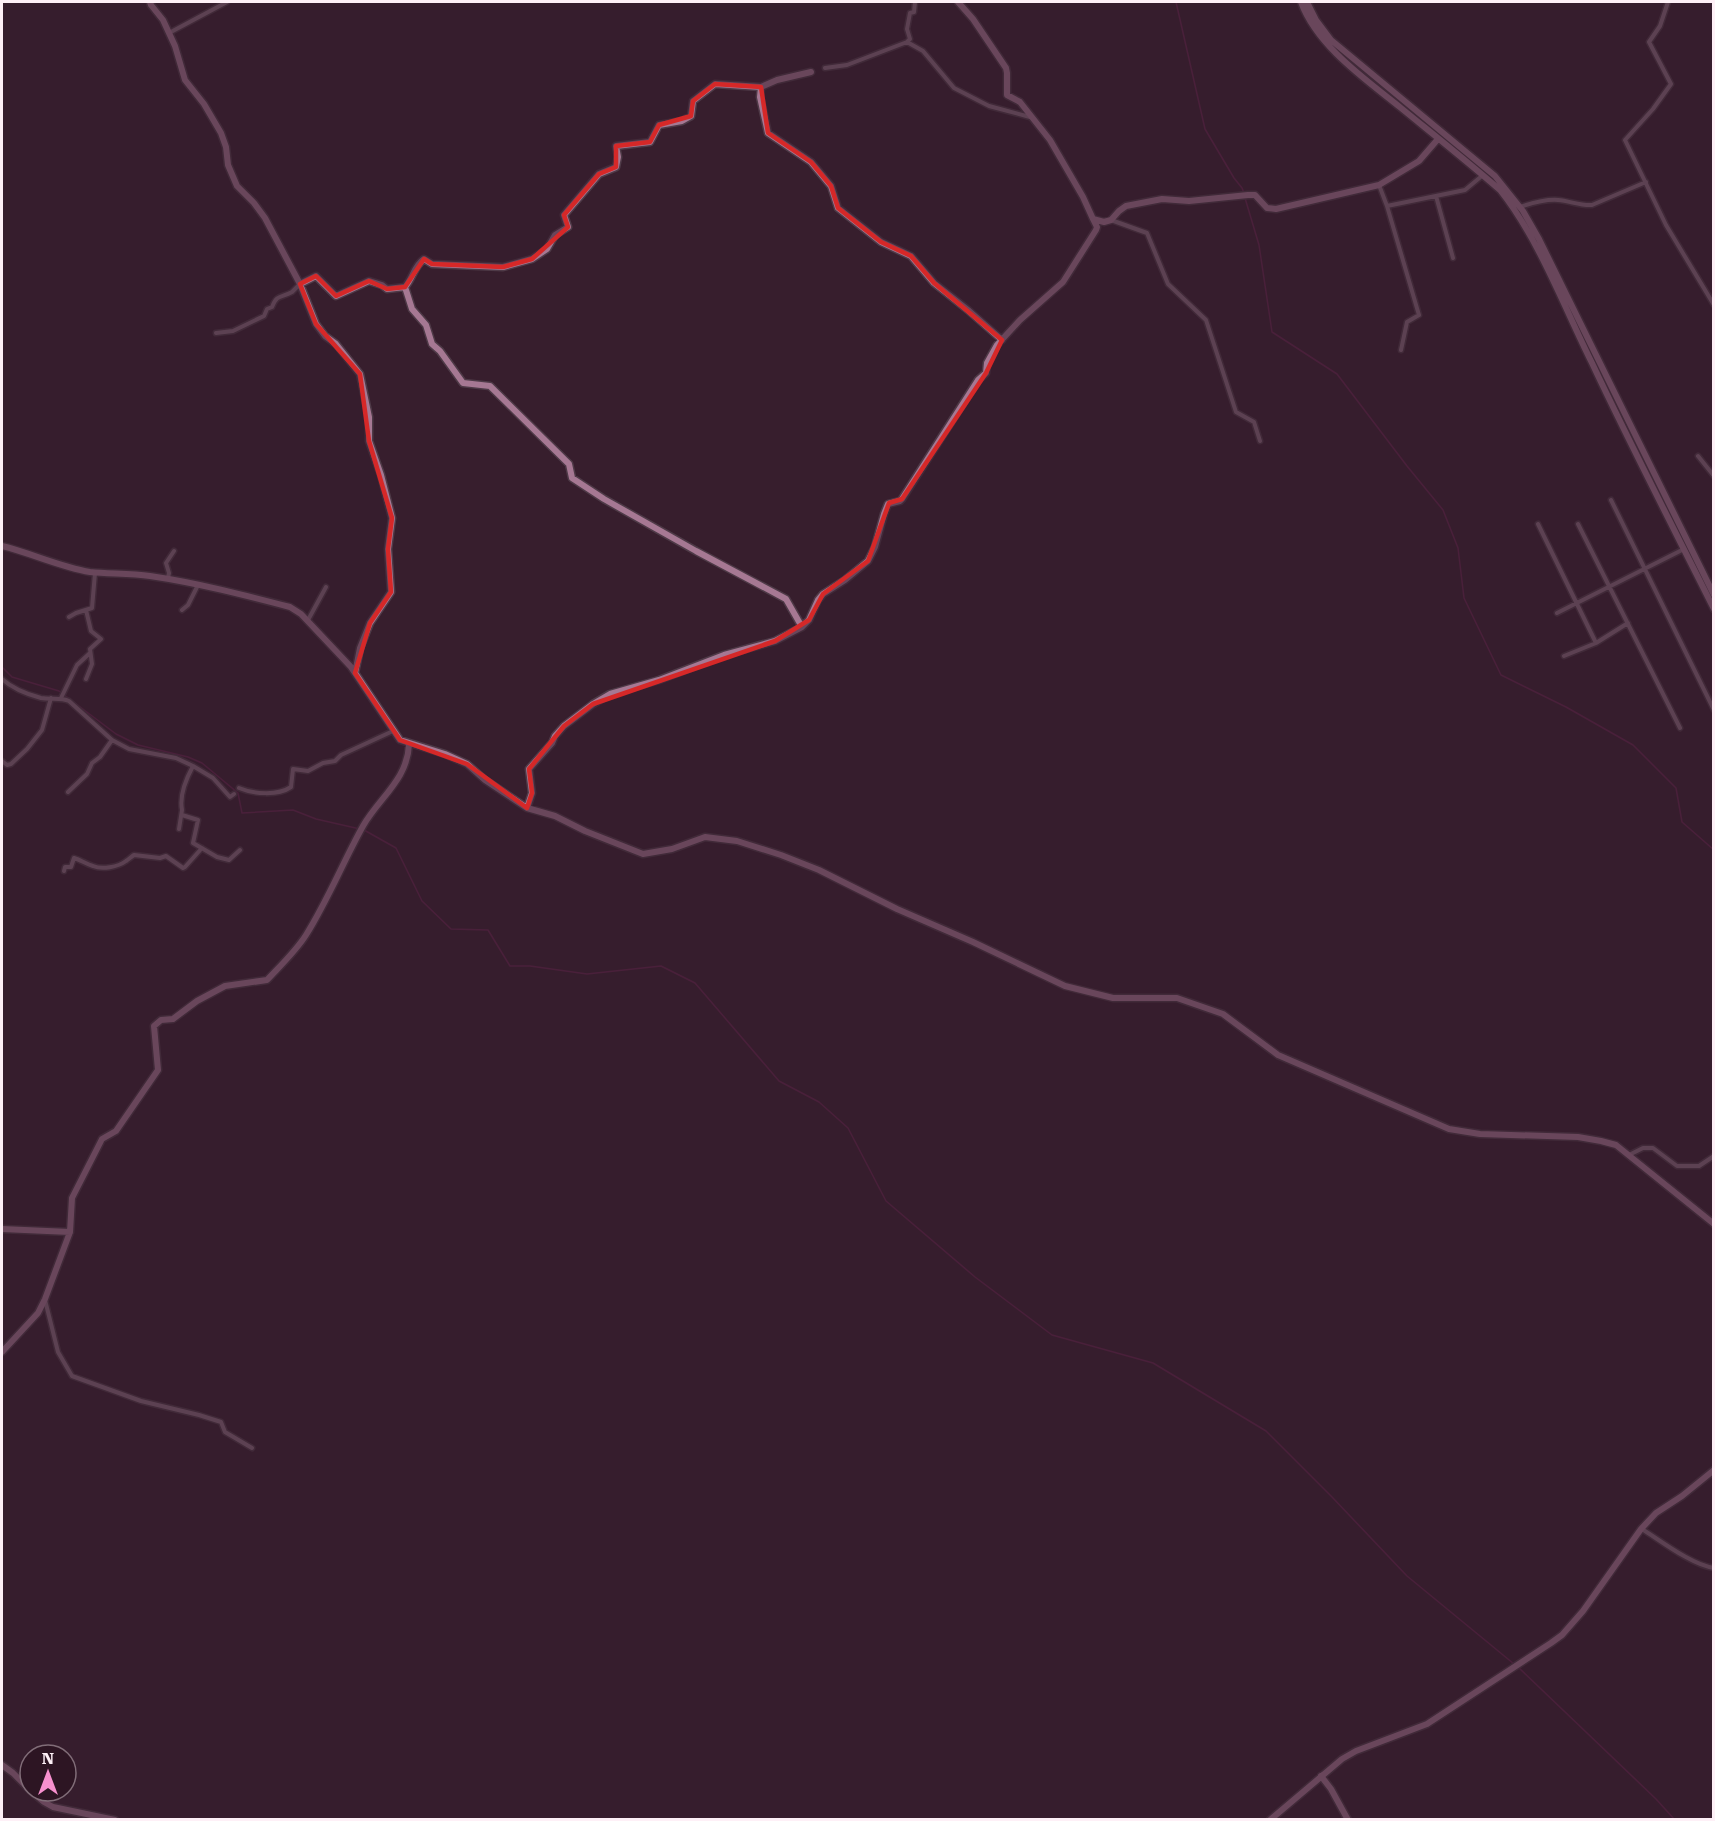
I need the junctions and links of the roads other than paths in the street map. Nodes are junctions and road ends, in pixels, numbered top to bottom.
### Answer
1 (150, 2) edge
2 (227, 2) edge
3 (915, 2) edge
4 (958, 2) edge
5 (1301, 2) edge
6 (1306, 2) edge
7 (1668, 2) edge
8 (169, 33) junction
9 (907, 42) junction
10 (825, 68) dead end
11 (812, 72) dead end
12 (761, 87) junction
13 (1031, 118) junction
14 (1438, 139) junction
15 (1483, 175) junction
16 (1646, 182) junction
17 (1378, 185) junction
18 (1436, 196) junction
19 (1387, 206) junction
20 (1520, 207) junction
21 (1093, 219) junction
22 (1112, 220) junction
23 (1453, 258) dead end
24 (300, 284) junction
25 (405, 287) junction
26 (1713, 305) edge
27 (216, 333) dead end
28 (1002, 340) junction
29 (1401, 350) dead end
30 (1260, 441) dead end
31 (1698, 456) dead end
32 (1713, 476) edge
33 (1611, 500) dead end
34 (1578, 524) dead end
35 (1538, 525) dead end
36 (2, 546) edge
37 (1684, 549) junction
38 (174, 551) dead end
39 (1644, 568) junction
40 (95, 572) junction
41 (168, 579) junction
42 (198, 584) junction
43 (1609, 586) junction
44 (326, 587) dead end
45 (1713, 595) edge
46 (1577, 603) junction
47 (1713, 609) edge
48 (86, 610) junction
49 (182, 610) dead end
50 (1557, 613) dead end
51 (69, 617) dead end
52 (308, 620) junction
53 (1628, 623) junction
54 (802, 627) junction
55 (1596, 643) junction
56 (90, 653) junction
57 (1564, 656) dead end
58 (355, 674) junction
59 (2, 679) edge
60 (86, 679) dead end
61 (62, 696) junction
62 (51, 698) junction
63 (1713, 710) edge
64 (1680, 728) dead end
65 (393, 731) junction
66 (112, 740) junction
67 (409, 744) junction
68 (2, 761) edge
69 (194, 766) junction
70 (239, 788) dead end
71 (68, 792) dead end
72 (234, 795) dead end
73 (527, 808) junction
74 (182, 815) junction
75 (179, 830) dead end
76 (202, 848) junction
77 (240, 850) dead end
78 (64, 871) dead end
79 (1628, 1155) junction
80 (1713, 1156) edge
81 (1713, 1224) edge
82 (2, 1229) edge
83 (70, 1232) junction
84 (45, 1299) junction
85 (2, 1352) edge
86 (252, 1448) dead end
87 (1713, 1470) edge
88 (1641, 1529) junction
89 (1713, 1568) edge
90 (2, 1765) edge
91 (1321, 1776) junction
92 (18, 1777) edge
93 (46, 1803) edge
94 (115, 1820) edge
95 (1270, 1820) edge
96 (1348, 1820) edge

1 - 8 street
2 - 8 street
3 - 9 street
4 - 13 street
5 - 14 street
6 - 20 street
7 - 16 street
8 - 24 street
9 - 10 street
9 - 13 street
11 - 12 street
12 - 25 street
12 - 28 street
13 - 21 street
14 - 15 street
14 - 17 street
15 - 18 street
15 - 37 street
16 - 20 street
16 - 26 street
17 - 19 street
17 - 22 street
18 - 19 street
18 - 23 street
19 - 29 street
20 - 45 street
21 - 22 street
21 - 28 street
22 - 30 street
24 - 25 street
24 - 27 street
24 - 58 street
25 - 54 street
28 - 54 street
31 - 32 street
33 - 39 street
34 - 43 street
35 - 46 street
36 - 40 street
37 - 39 street
37 - 47 street
38 - 41 street
39 - 43 street
39 - 63 street
40 - 41 street
40 - 48 street
41 - 42 street
42 - 49 street
42 - 52 street
43 - 46 street
43 - 53 street
44 - 52 street
46 - 50 street
46 - 55 street
48 - 51 street
48 - 56 street
52 - 58 street
53 - 55 street
53 - 64 street
54 - 73 street
55 - 57 street
56 - 60 street
56 - 61 street
58 - 65 street
59 - 62 street
61 - 62 street
61 - 66 street
62 - 68 street
65 - 67 street
65 - 70 street
66 - 69 street
66 - 71 street
67 - 73 street
67 - 83 street
69 - 72 street
69 - 74 street
73 - 79 street
74 - 75 street
74 - 76 street
76 - 77 street
76 - 78 street
79 - 80 street
79 - 81 street
82 - 83 street
83 - 84 street
84 - 85 street
84 - 86 street
87 - 88 street
88 - 89 street
88 - 91 street
90 - 92 street
91 - 95 street
91 - 96 street
93 - 94 street

